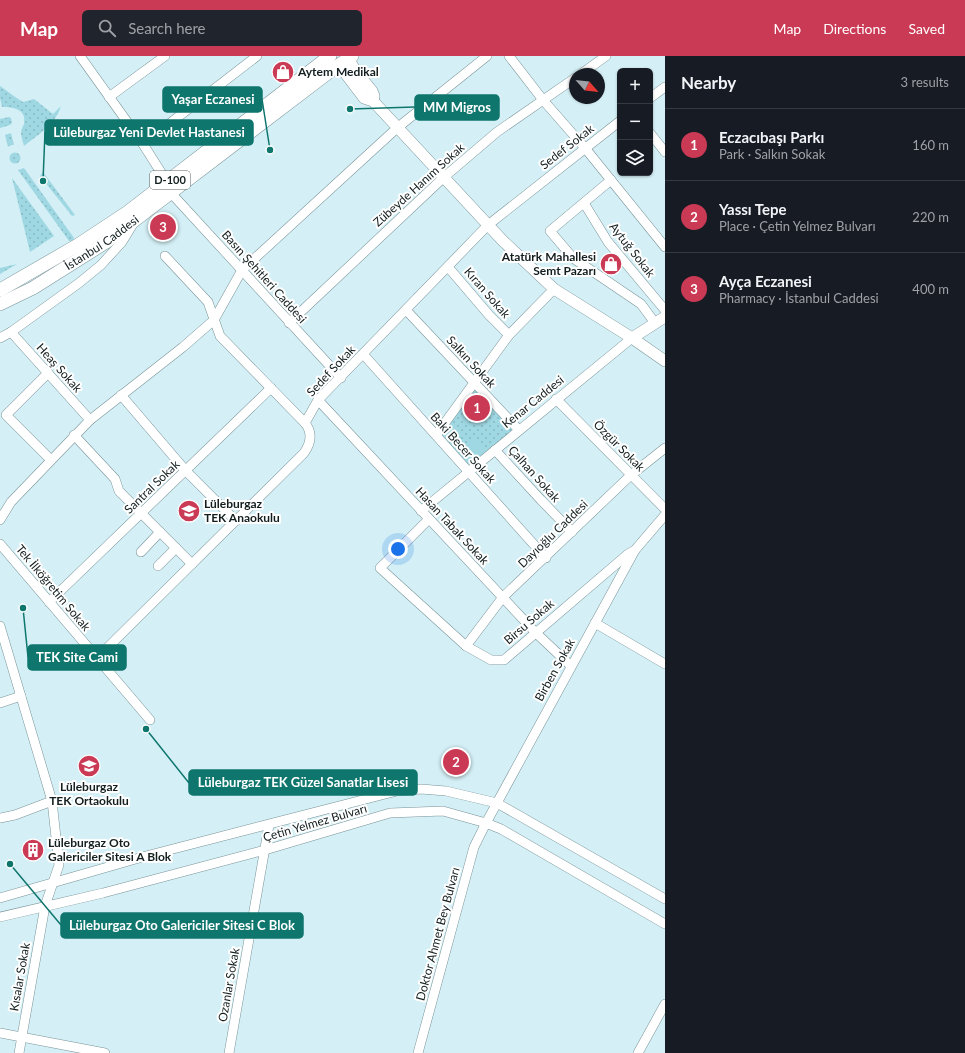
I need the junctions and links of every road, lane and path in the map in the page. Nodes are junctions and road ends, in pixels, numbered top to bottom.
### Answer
1 (165, 56) edge
2 (257, 56) edge
3 (487, 56) edge
4 (509, 56) edge
5 (606, 56) edge
6 (82, 57) edge
7 (342, 58) edge
8 (589, 68) edge
9 (569, 82) edge
10 (665, 87) edge
11 (653, 96) edge
12 (109, 97) junction
13 (543, 100) junction
14 (617, 123) edge
15 (397, 128) junction
16 (653, 137) edge
17 (143, 144) junction
18 (585, 148) junction
19 (665, 152) edge
20 (443, 178) junction
21 (611, 180) junction
22 (169, 187) junction
23 (584, 203) junction
24 (137, 218) junction
25 (488, 225) junction
26 (665, 247) edge
27 (165, 256) dead end
28 (448, 267) junction
29 (242, 270) junction
30 (554, 289) junction
31 (0, 290) edge
32 (0, 304) edge
33 (406, 310) junction
34 (665, 310) edge
35 (665, 317) edge
36 (214, 320) junction
37 (289, 323) junction
38 (655, 323) junction
39 (11, 332) junction
40 (509, 335) junction
41 (0, 338) edge
42 (632, 338) junction
43 (364, 354) junction
44 (665, 361) edge
45 (48, 373) junction
46 (341, 378) junction
47 (474, 382) junction
48 (271, 388) junction
49 (122, 395) junction
50 (556, 399) junction
51 (318, 400) junction
52 (90, 420) junction
53 (305, 423) junction
54 (519, 430) junction
55 (74, 435) junction
56 (436, 435) junction
57 (665, 448) edge
58 (495, 450) junction
59 (51, 460) junction
60 (186, 471) junction
61 (469, 472) junction
62 (631, 475) junction
63 (665, 509) edge
64 (421, 511) junction
65 (142, 513) junction
66 (665, 515) edge
67 (429, 519) junction
68 (0, 520) edge
69 (236, 521) junction
70 (160, 532) junction
71 (572, 532) junction
72 (0, 544) edge
73 (176, 548) junction
74 (635, 550) junction
75 (141, 552) dead end
76 (546, 558) junction
77 (192, 564) junction
78 (158, 566) dead end
79 (503, 597) junction
80 (49, 602) junction
81 (595, 623) junction
82 (0, 626) edge
83 (535, 632) junction
84 (466, 646) junction
85 (97, 658) junction
86 (665, 664) edge
87 (571, 666) junction
88 (21, 696) junction
89 (0, 703) edge
90 (150, 720) dead end
91 (52, 801) junction
92 (497, 803) junction
93 (1, 815) edge
94 (486, 823) junction
95 (269, 825) junction
96 (265, 850) junction
97 (53, 883) junction
98 (0, 898) edge
99 (665, 899) edge
100 (45, 906) junction
101 (0, 917) edge
102 (665, 924) edge
103 (665, 1004) edge
104 (0, 1033) edge
105 (21, 1037) junction
106 (18, 1053) edge
107 (105, 1053) edge
108 (229, 1053) edge
109 (418, 1053) edge
110 (638, 1053) edge

1 - 12 street
2 - 17 street
3 - 15 street
4 - 13 street
5 - 8 street
6 - 12 street, Basın Şehitleri Caddesi
7 - 15 main road
7 - 22 highway, İstanbul Caddesi / D-100
9 - 13 street, Zübeyde Hanım Sokak
10 - 11 street
12 - 17 street, Basın Şehitleri Caddesi
13 - 18 street
13 - 20 street, Zübeyde Hanım Sokak
14 - 18 street, Sedef Sokak
15 - 20 main road
15 - 29 street
16 - 19 street
17 - 22 street, Basın Şehitleri Caddesi
18 - 21 street
18 - 25 street, Sedef Sokak
20 - 25 main road
20 - 37 street, Zübeyde Hanım Sokak
21 - 23 street
21 - 26 street
22 - 24 highway, İstanbul Caddesi / D-100
22 - 29 street, Basın Şehitleri Caddesi
22 - 31 highway, İstanbul Caddesi / D-100
23 - 34 street, Aytuğ Sokak
23 - 38 street
24 - 32 highway, İstanbul Caddesi / D-100
24 - 39 street
25 - 28 street, Sedef Sokak
25 - 30 main road
27 - 36 street
28 - 33 street, Sedef Sokak
28 - 40 street, Kıran Sokak
29 - 36 street
29 - 37 street, Basın Şehitleri Caddesi
30 - 40 street
30 - 42 main road
33 - 43 street, Sedef Sokak
33 - 47 street, Salkın Sokak
35 - 38 main road, Kenar Caddesi
36 - 48 street
36 - 49 street
37 - 46 street, Basın Şehitleri Caddesi
38 - 42 main road, Kenar Caddesi
39 - 41 street
39 - 45 street, Heaş Sokak
40 - 47 street
42 - 44 main road
42 - 50 street, Kenar Caddesi
43 - 46 street, Sedef Sokak
43 - 56 street, Baki Becer Sokak
45 - 52 street, Heaş Sokak
45 - 59 street
46 - 51 street, Sedef Sokak
47 - 54 street, Salkın Sokak
47 - 56 street
48 - 53 street
48 - 60 street, Santral Sokak
49 - 52 street
49 - 60 street
50 - 54 street, Kenar Caddesi
50 - 62 street, Özgür Sokak
51 - 53 street, Sedef Sokak
51 - 64 street, Hasan Tabak Sokak
52 - 55 street
53 - 69 street
54 - 58 street, Kenar Caddesi
55 - 59 street
55 - 65 street
56 - 61 street, Baki Becer Sokak
57 - 62 street, Dayıoğlu Caddesi
58 - 61 street, Kenar Caddesi
58 - 71 street, Çalhan Sokak
59 - 68 street
60 - 65 street, Santral Sokak
60 - 69 street
61 - 64 street, Kenar Caddesi
61 - 76 street, Baki Becer Sokak
62 - 63 street, Özgür Sokak
62 - 71 street, Dayıoğlu Caddesi
64 - 67 street, Hasan Tabak Sokak
65 - 70 street
65 - 80 street, Santral Sokak
66 - 74 street, Birsu Sokak
67 - 79 street, Hasan Tabak Sokak
67 - 84 street, Birsu Sokak
69 - 77 street
70 - 73 street
70 - 75 street
71 - 76 street, Dayıoğlu Caddesi
72 - 80 street, Tek İlköğretim Sokak
73 - 77 street
73 - 78 street
74 - 81 street, Birben Sokak
74 - 83 street, Birsu Sokak
76 - 79 street, Dayıoğlu Caddesi
77 - 85 street
79 - 83 street, Hasan Tabak Sokak
79 - 84 street, Dayıoğlu Caddesi
80 - 85 street, Tek İlköğretim Sokak
81 - 86 street
81 - 87 street, Birben Sokak
82 - 88 street, Kısalar Sokak
83 - 84 street, Birsu Sokak
83 - 87 street, Hasan Tabak Sokak
85 - 90 street, Tek İlköğretim Sokak
87 - 92 street, Birben Sokak
88 - 89 street
88 - 91 street, Kısalar Sokak
91 - 93 street
91 - 97 street, Kısalar Sokak
92 - 94 street, Birben Sokak
92 - 95 street, Çetin Yelmez Bulvarı
92 - 99 street, Çetin Yelmez Bulvarı
94 - 96 street, Çetin Yelmez Bulvarı
94 - 102 street, Çetin Yelmez Bulvarı
94 - 109 street, Doktor Ahmet Bey Bulvarı
95 - 96 street, Ozanlar Sokak
95 - 97 street, Çetin Yelmez Bulvarı
96 - 100 street, Çetin Yelmez Bulvarı
96 - 108 street, Ozanlar Sokak
97 - 98 street, Çetin Yelmez Bulvarı
97 - 100 street, Kısalar Sokak
100 - 101 street, Çetin Yelmez Bulvarı
100 - 105 street, Kısalar Sokak
103 - 110 street
104 - 105 street
105 - 106 street, Kısalar Sokak
105 - 107 street

